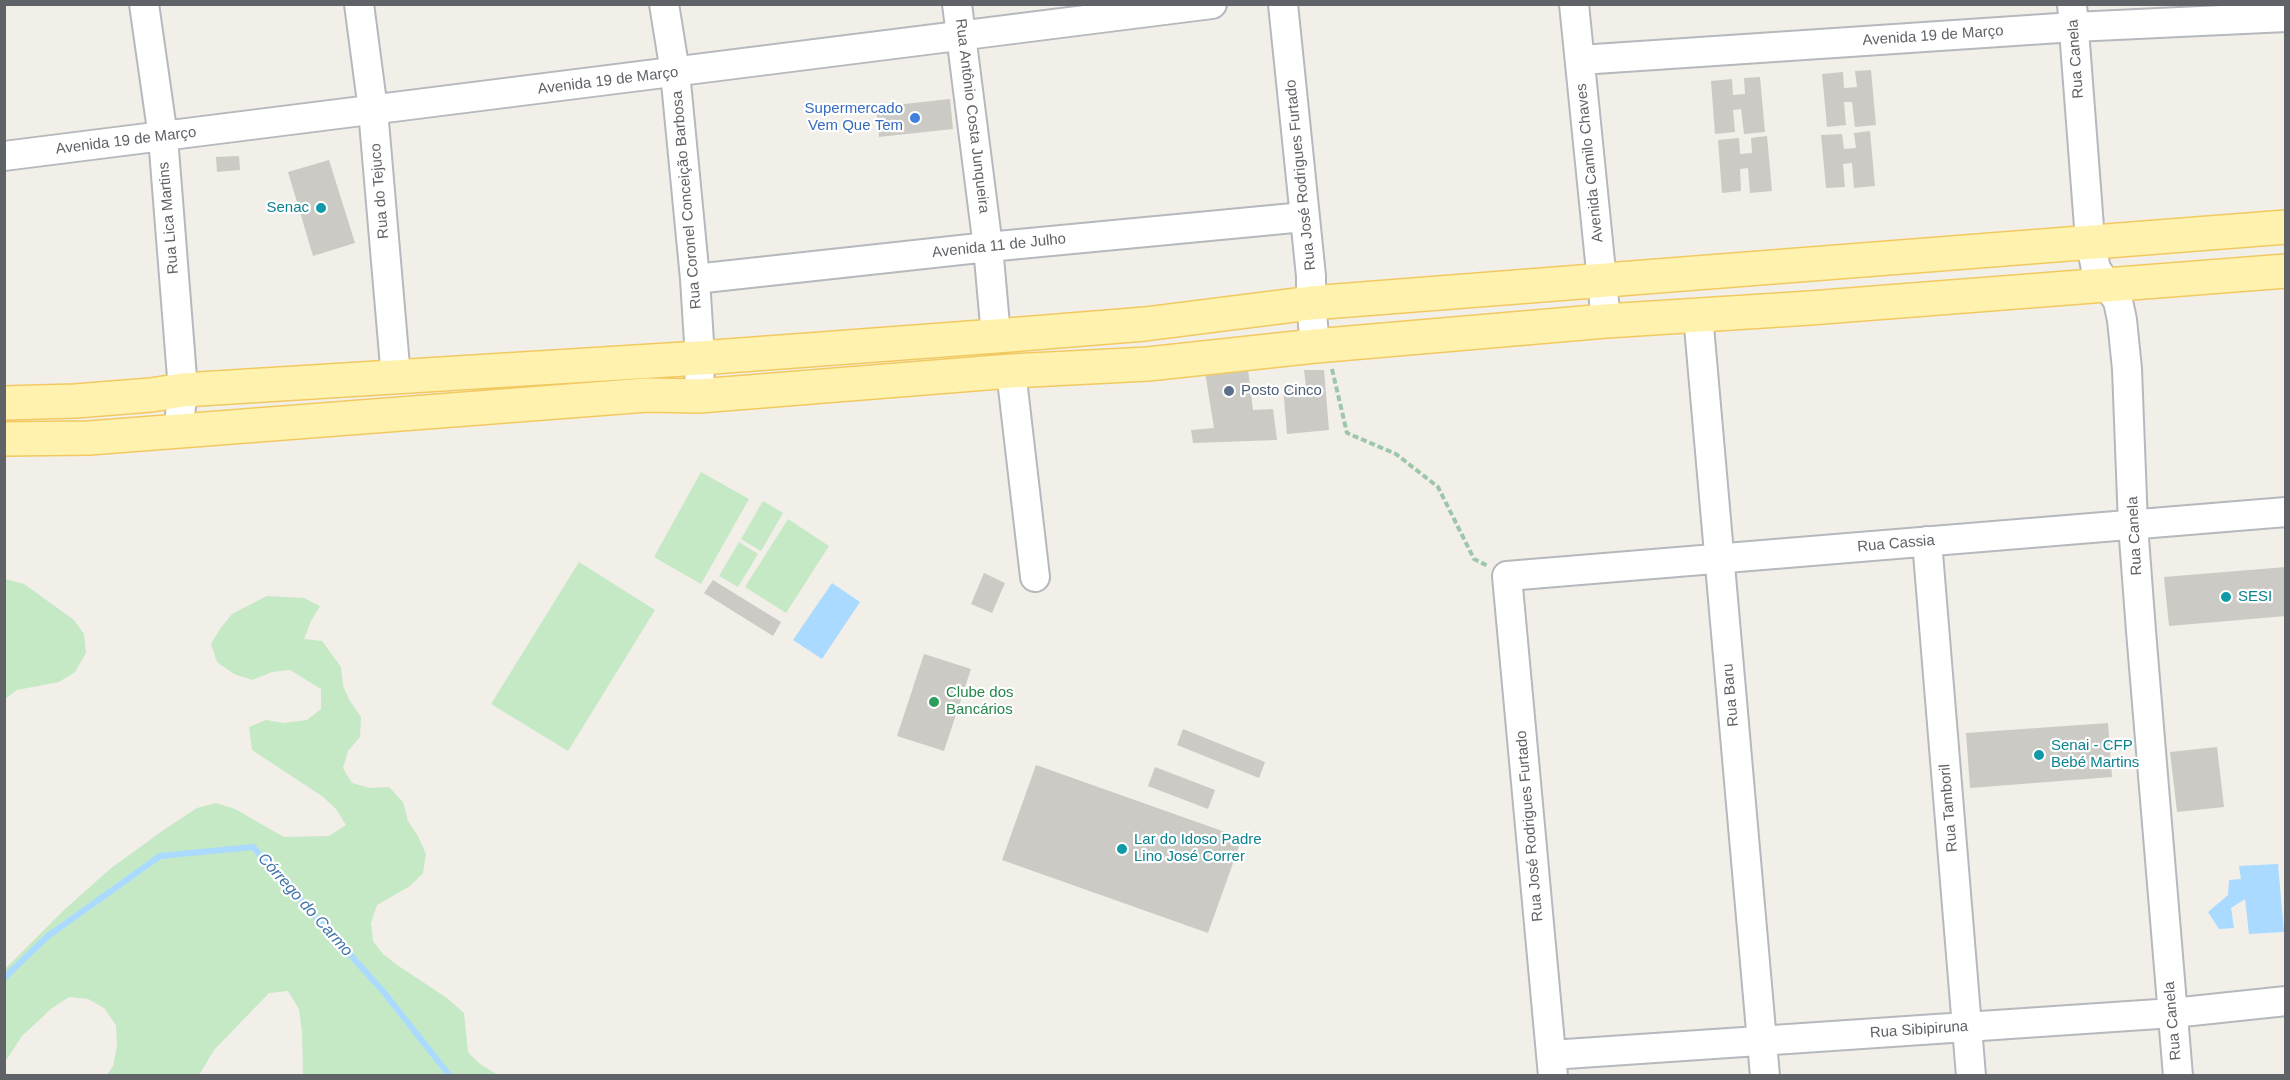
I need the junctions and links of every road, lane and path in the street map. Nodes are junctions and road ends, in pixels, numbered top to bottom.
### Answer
1 (144, 4) edge
2 (359, 4) edge
3 (664, 4) edge
4 (957, 4) edge
5 (1212, 4) edge
6 (1283, 4) edge
7 (1574, 4) edge
8 (2073, 16) edge
9 (2286, 16) edge
10 (961, 36) junction
11 (1580, 60) junction
12 (675, 72) junction
13 (373, 110) junction
14 (163, 137) junction
15 (4, 156) edge
16 (1304, 217) junction
17 (2286, 227) edge
18 (2090, 240) junction
19 (988, 246) junction
20 (2286, 271) edge
21 (695, 279) junction
22 (1602, 281) junction
23 (2107, 284) junction
24 (1311, 303) junction
25 (1698, 315) junction
26 (1606, 321) junction
27 (1145, 324) junction
28 (996, 336) junction
29 (1321, 354) junction
30 (700, 358) junction
31 (1148, 364) junction
32 (1011, 371) junction
33 (396, 378) junction
34 (183, 390) junction
35 (699, 396) junction
36 (4, 403) edge
37 (178, 432) junction
38 (4, 439) edge
39 (2286, 512) edge
40 (2133, 525) junction
41 (1927, 541) junction
42 (1719, 558) junction
43 (1507, 576) junction
44 (1035, 577) dead end
45 (2286, 1001) edge
46 (2173, 1013) junction
47 (1966, 1026) junction
48 (1762, 1042) junction
49 (1552, 1065) edge
50 (1765, 1076) edge
51 (1971, 1076) edge
52 (2178, 1076) edge

1 - 14 street, Rua Lica Martins
2 - 13 street, Rua do Tejuco
3 - 12 street, Rua Coronel Conceição Barbosa
4 - 10 street, Rua Antônio Costa Junqueira
5 - 10 street, Avenida 19 de Março
6 - 16 street, Rua José Rodrigues Furtado
7 - 11 street, Avenida Camilo Chaves
8 - 9 street, Avenida 19 de Março
8 - 11 street, Avenida 19 de Março
8 - 18 street, Rua Canela
10 - 12 street, Avenida 19 de Março
10 - 19 street, Rua Antônio Costa Junqueira
11 - 22 street, Avenida Camilo Chaves
12 - 13 street, Avenida 19 de Março
12 - 21 street, Rua Coronel Conceição Barbosa
13 - 14 street, Avenida 19 de Março
13 - 33 street, Rua do Tejuco
14 - 15 street, Avenida 19 de Março
14 - 34 street, Rua Lica Martins
16 - 19 street, Avenida 11 de Julho
16 - 24 street, Rua José Rodrigues Furtado
17 - 18 main road
18 - 22 main road
18 - 23 street, Rua Canela
19 - 21 street, Avenida 11 de Julho
19 - 28 street, Rua Antônio Costa Junqueira
20 - 23 main road
21 - 30 street, Rua Coronel Conceição Barbosa
22 - 24 main road
22 - 26 street, Avenida Camilo Chaves
23 - 25 main road
23 - 40 street, Rua Canela
24 - 27 main road
24 - 29 street, Rua José Rodrigues Furtado
25 - 26 main road
25 - 42 street, Rua Baru
26 - 29 main road
27 - 28 main road
27 - 31 main road
28 - 30 main road
29 - 31 main road
29 - 43 path
30 - 33 main road
30 - 35 street, Rua Coronel Conceição Barbosa
31 - 32 main road
32 - 35 main road
32 - 44 street
33 - 34 main road
34 - 36 main road
34 - 37 street, Rua Lica Martins
35 - 37 main road
37 - 38 main road
39 - 40 street, Rua Cassia
40 - 41 street, Rua Cassia
40 - 46 street, Rua Canela
41 - 42 street, Rua Cassia
41 - 47 street, Rua Tamboril
42 - 43 street, Rua Cassia
42 - 48 street, Rua Baru
43 - 49 street, Rua José Rodrigues Furtado
45 - 46 street, Rua Sibipiruna
46 - 47 street, Rua Sibipiruna
46 - 52 street, Rua Canela
47 - 48 street, Rua Sibipiruna
47 - 51 street, Rua Tamboril
48 - 49 street, Rua Sibipiruna
48 - 50 street, Rua Baru

